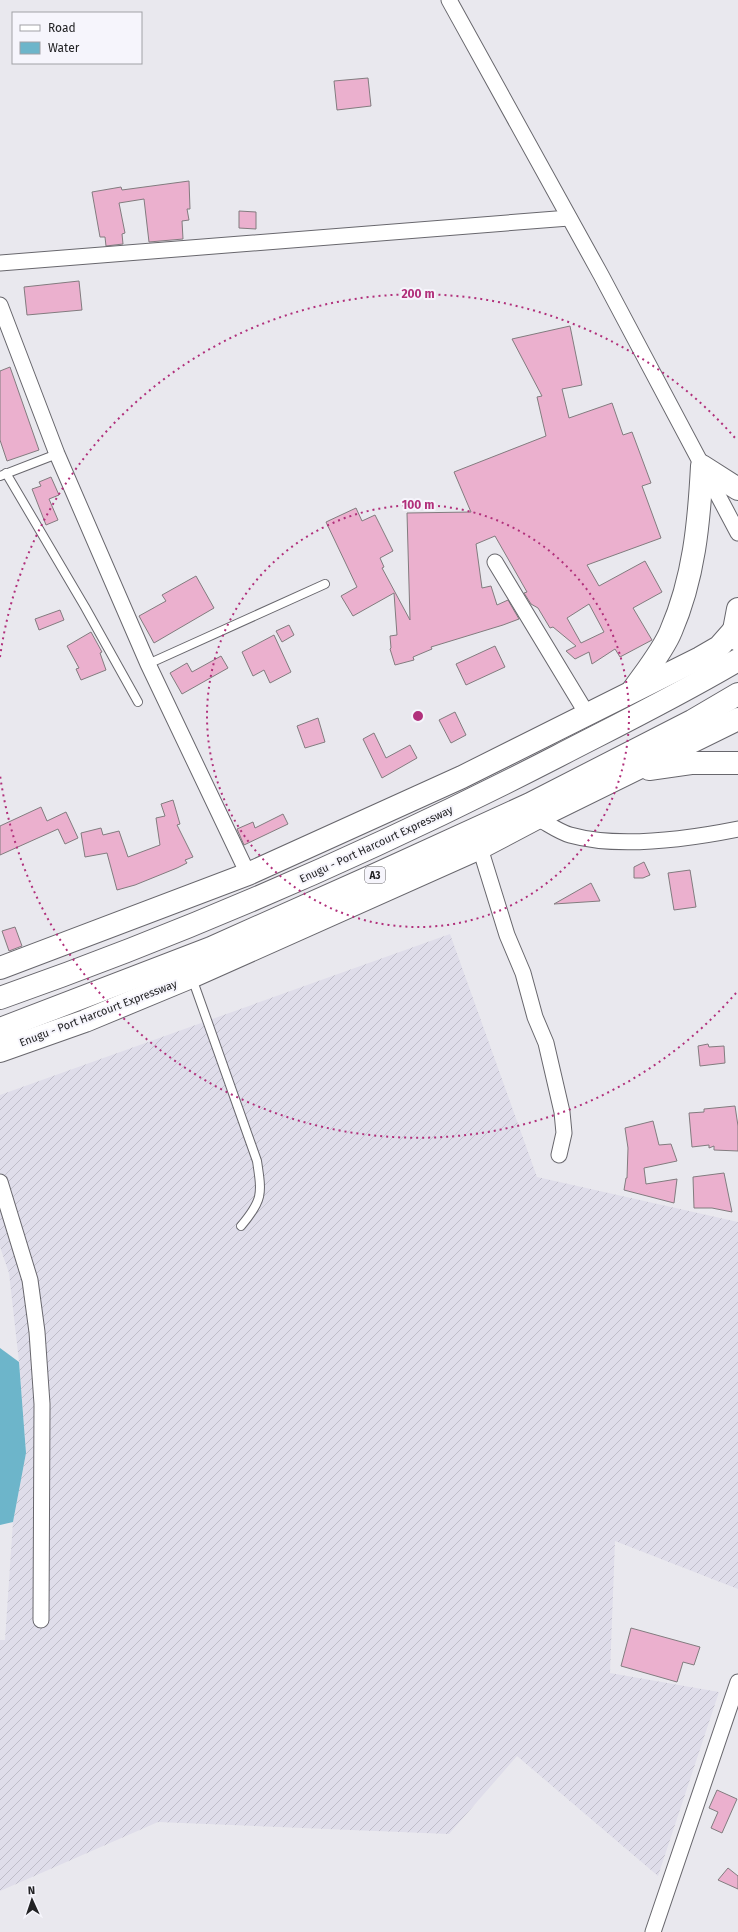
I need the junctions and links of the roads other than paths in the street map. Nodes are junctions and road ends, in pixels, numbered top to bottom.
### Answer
1 (449, 0) edge
2 (569, 218) junction
3 (0, 263) edge
4 (0, 305) edge
5 (57, 454) junction
6 (702, 466) junction
7 (3, 475) edge
8 (738, 489) edge
9 (738, 533) edge
10 (495, 562) dead end
11 (324, 584) dead end
12 (738, 609) edge
13 (736, 635) edge
14 (734, 662) edge
15 (148, 664) junction
16 (633, 690) junction
17 (738, 694) edge
18 (138, 702) dead end
19 (587, 714) junction
20 (738, 719) edge
21 (738, 763) edge
22 (628, 773) junction
23 (537, 818) junction
24 (738, 829) edge
25 (480, 848) junction
26 (248, 874) junction
27 (259, 897) junction
28 (271, 922) junction
29 (0, 968) edge
30 (191, 977) junction
31 (0, 998) edge
32 (0, 1030) edge
33 (0, 1051) edge
34 (559, 1155) dead end
35 (0, 1182) edge
36 (240, 1226) dead end
37 (41, 1620) dead end
38 (738, 1682) edge
39 (653, 1932) edge

1 - 2 street
2 - 3 street
2 - 6 street
4 - 5 street
5 - 7 lane
5 - 15 street
6 - 8 main road
6 - 9 street
6 - 16 main road
7 - 18 lane
10 - 19 street
11 - 15 lane
12 - 13 main road
13 - 16 main road
14 - 27 main road, Enugu - Port Harcourt Expressway / A3
15 - 26 street
16 - 19 main road
17 - 28 main road, Enugu - Port Harcourt Expressway / A3
19 - 26 main road
20 - 22 main road, Enugu - Port Harcourt Expressway / A3
21 - 22 main road
22 - 23 main road, Enugu - Port Harcourt Expressway / A3
23 - 24 street
23 - 25 main road, Enugu - Port Harcourt Expressway / A3
25 - 30 main road, Enugu - Port Harcourt Expressway / A3
25 - 34 street
26 - 29 main road
27 - 28 main road
27 - 31 main road, Enugu - Port Harcourt Expressway / A3
28 - 32 main road, Enugu - Port Harcourt Expressway / A3
30 - 33 main road, Enugu - Port Harcourt Expressway / A3
30 - 36 lane
35 - 37 street
38 - 39 street

